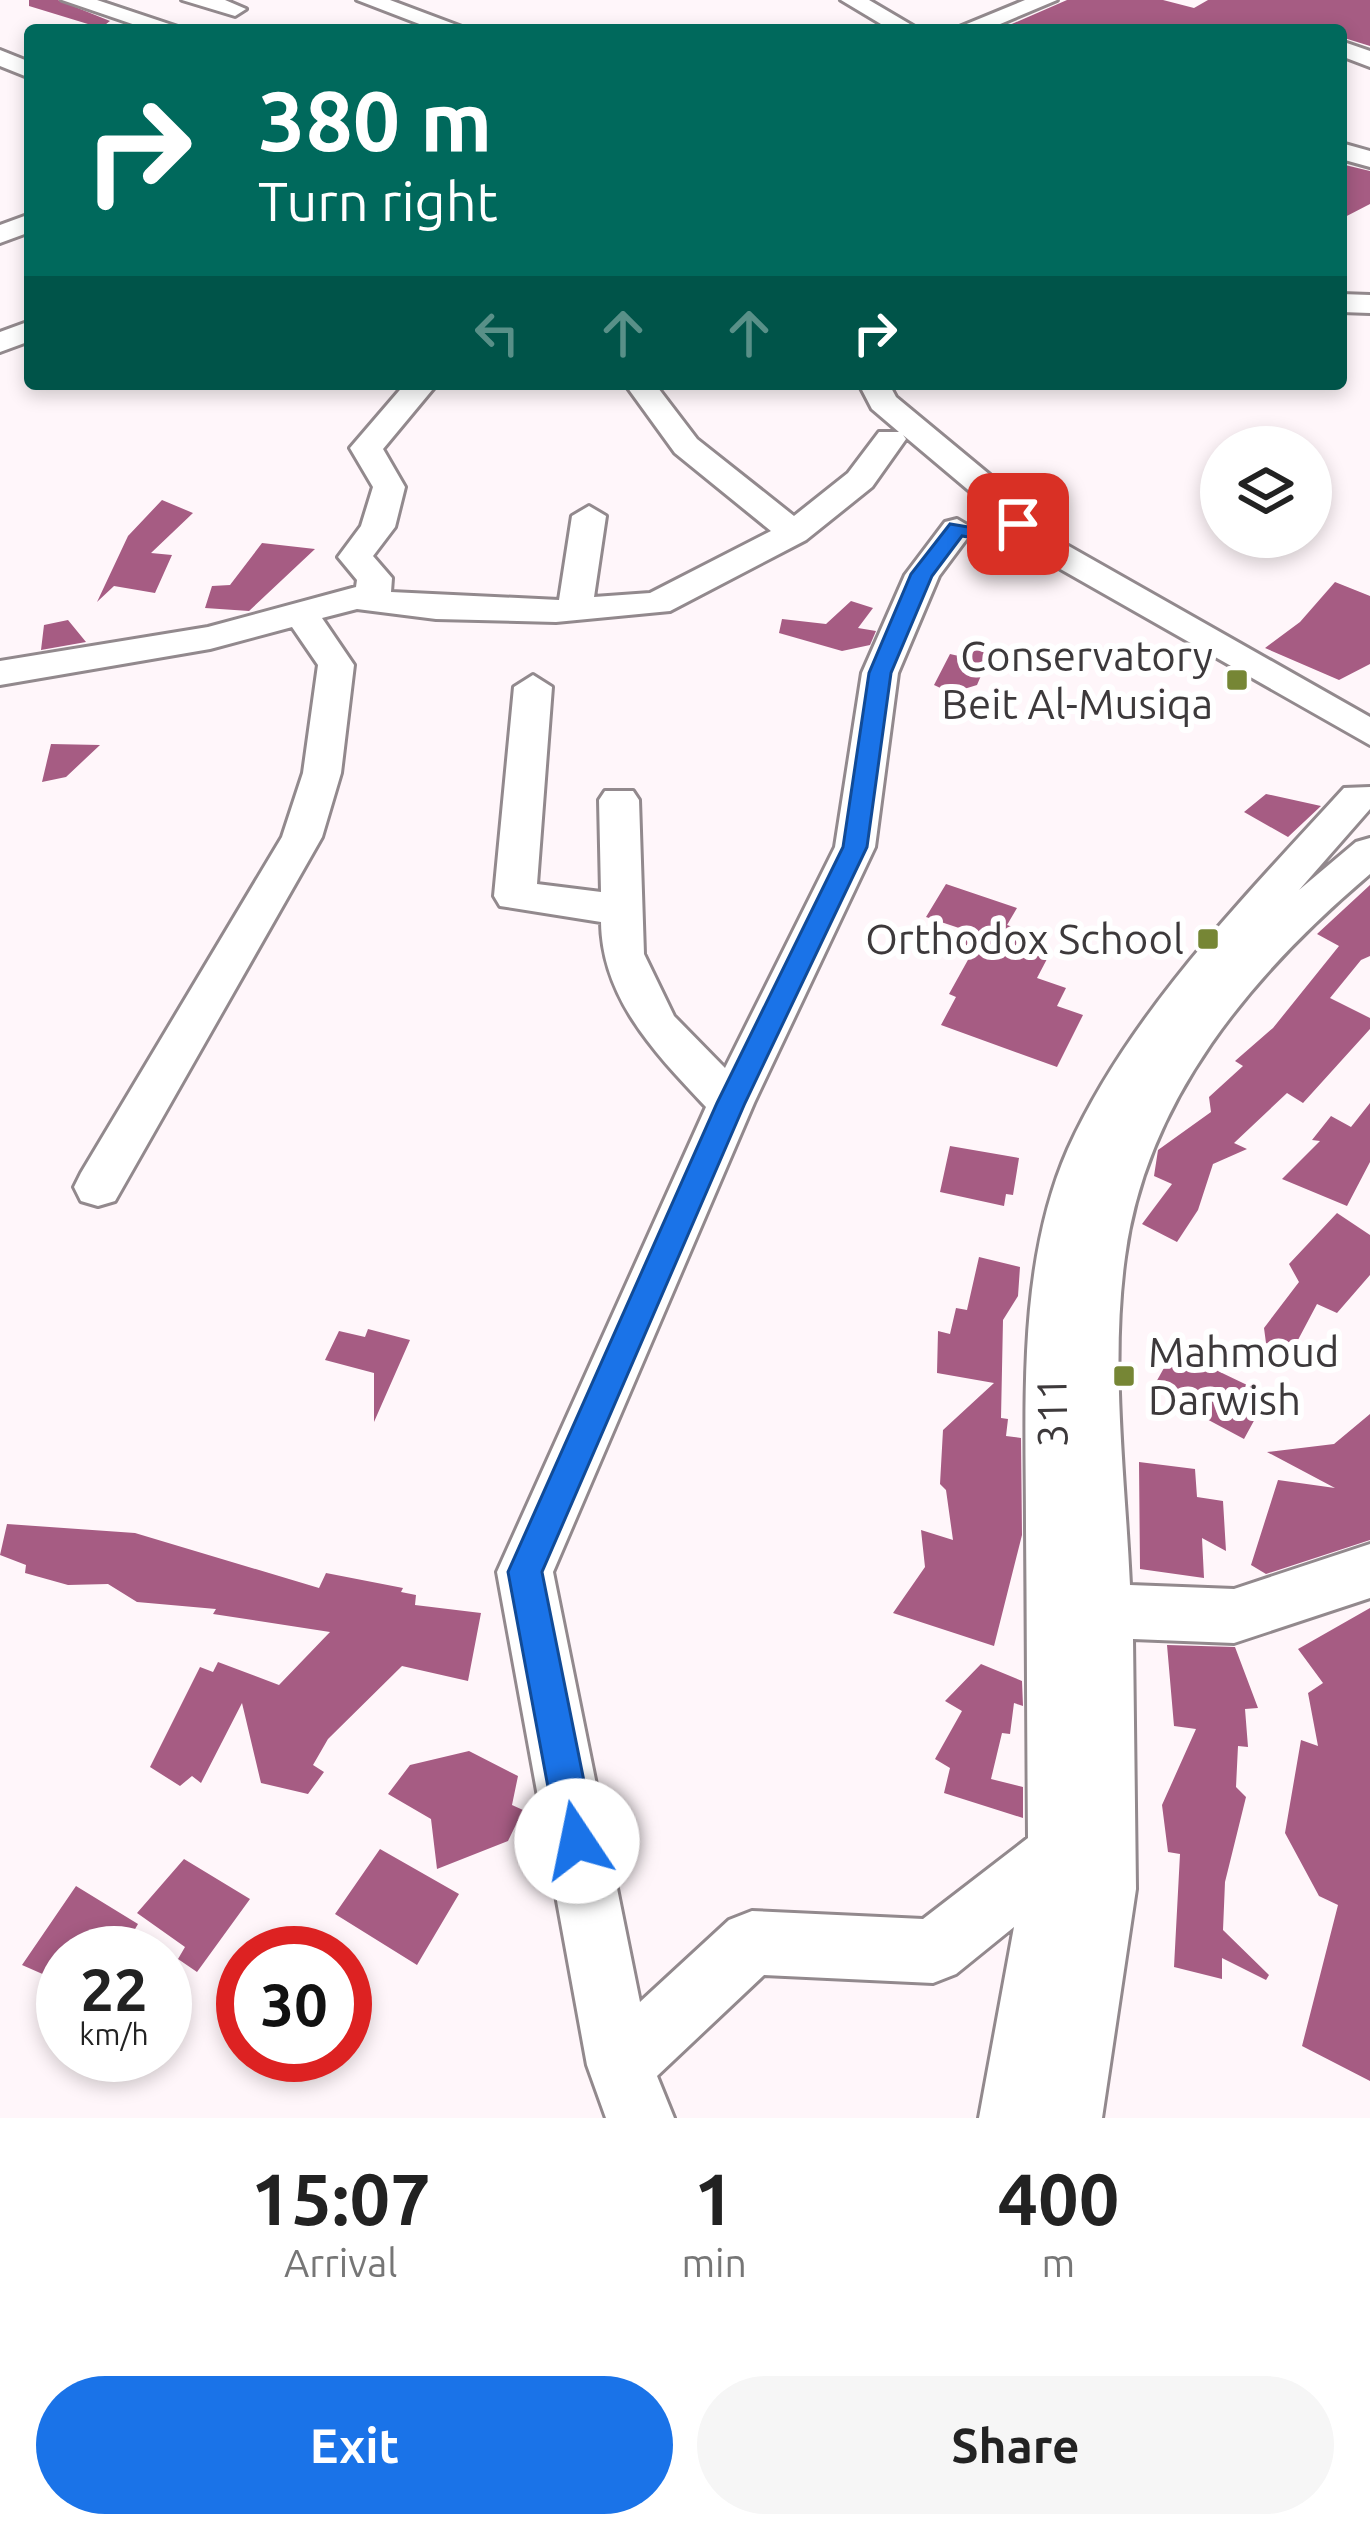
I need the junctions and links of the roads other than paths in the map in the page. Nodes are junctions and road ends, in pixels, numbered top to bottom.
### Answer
1 (73, 0) edge
2 (193, 0) edge
3 (368, 0) edge
4 (385, 0) edge
5 (852, 0) edge
6 (1046, 0) edge
7 (236, 9) dead end
8 (155, 24) edge
9 (440, 24) edge
10 (455, 24) edge
11 (897, 24) edge
12 (980, 24) edge
13 (0, 57) edge
14 (24, 83) edge
15 (417, 390) edge
16 (643, 390) edge
17 (851, 390) edge
18 (877, 390) edge
19 (890, 439) junction
20 (589, 516) dead end
21 (988, 520) junction
22 (794, 532) junction
23 (372, 600) junction
24 (574, 609) junction
25 (301, 613) junction
26 (0, 673) edge
27 (532, 687) dead end
28 (1365, 766) edge
29 (619, 800) dead end
30 (1370, 852) edge
31 (622, 910) junction
32 (731, 1103) junction
33 (98, 1187) dead end
34 (1370, 1571) edge
35 (1104, 1611) junction
36 (1059, 1853) junction
37 (630, 2092) edge
38 (1013, 2118) edge
39 (1068, 2118) edge

1 - 8 street
2 - 7 street
3 - 9 street
4 - 10 street
5 - 11 street
6 - 12 street
13 - 14 street
15 - 23 street
16 - 22 street
17 - 19 street
18 - 21 street
19 - 21 street
19 - 22 street
20 - 24 street
21 - 28 street
21 - 32 street
22 - 24 street
23 - 24 street
23 - 25 street
25 - 26 street
25 - 33 street
27 - 31 street
28 - 36 street, 311
29 - 31 street
30 - 35 street, 311
31 - 32 street
32 - 37 street
34 - 35 street
35 - 39 street, 311
36 - 37 street
36 - 38 street, 311

